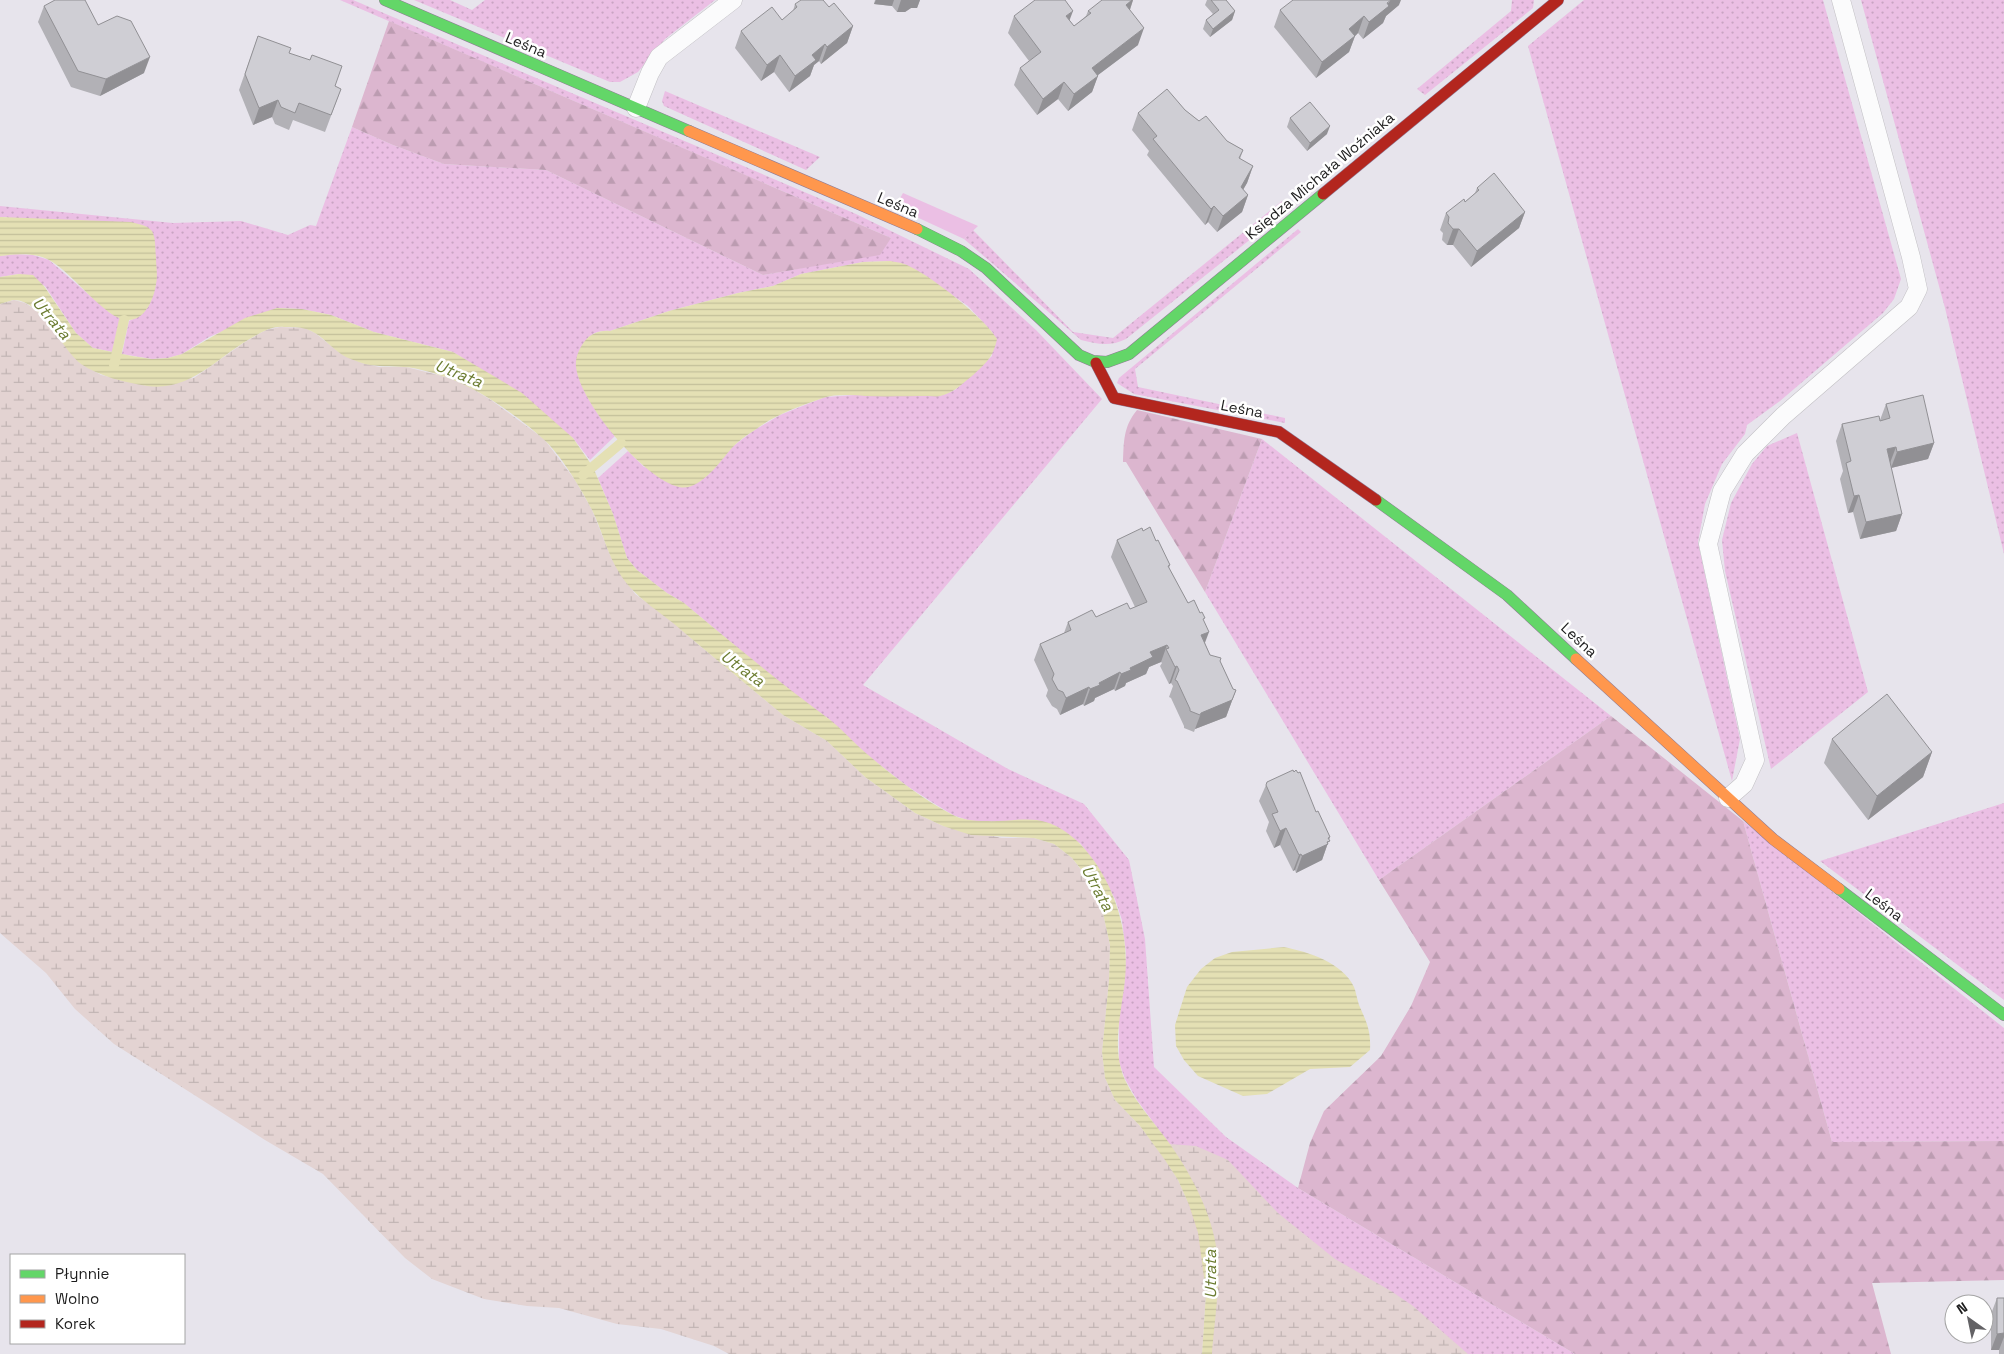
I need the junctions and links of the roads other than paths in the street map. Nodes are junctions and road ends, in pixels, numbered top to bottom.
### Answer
1 (385, 0) edge
2 (733, 0) edge
3 (1841, 0) edge
4 (1555, 1) edge
5 (636, 108) junction
6 (1096, 363) junction
7 (1728, 798) junction
8 (2004, 1015) edge

1 - 5 street, Leśna
2 - 5 lane
3 - 7 lane
4 - 6 street, Księdza Michała Woźniaka
5 - 6 street, Leśna
6 - 7 street, Leśna
7 - 8 street, Leśna

